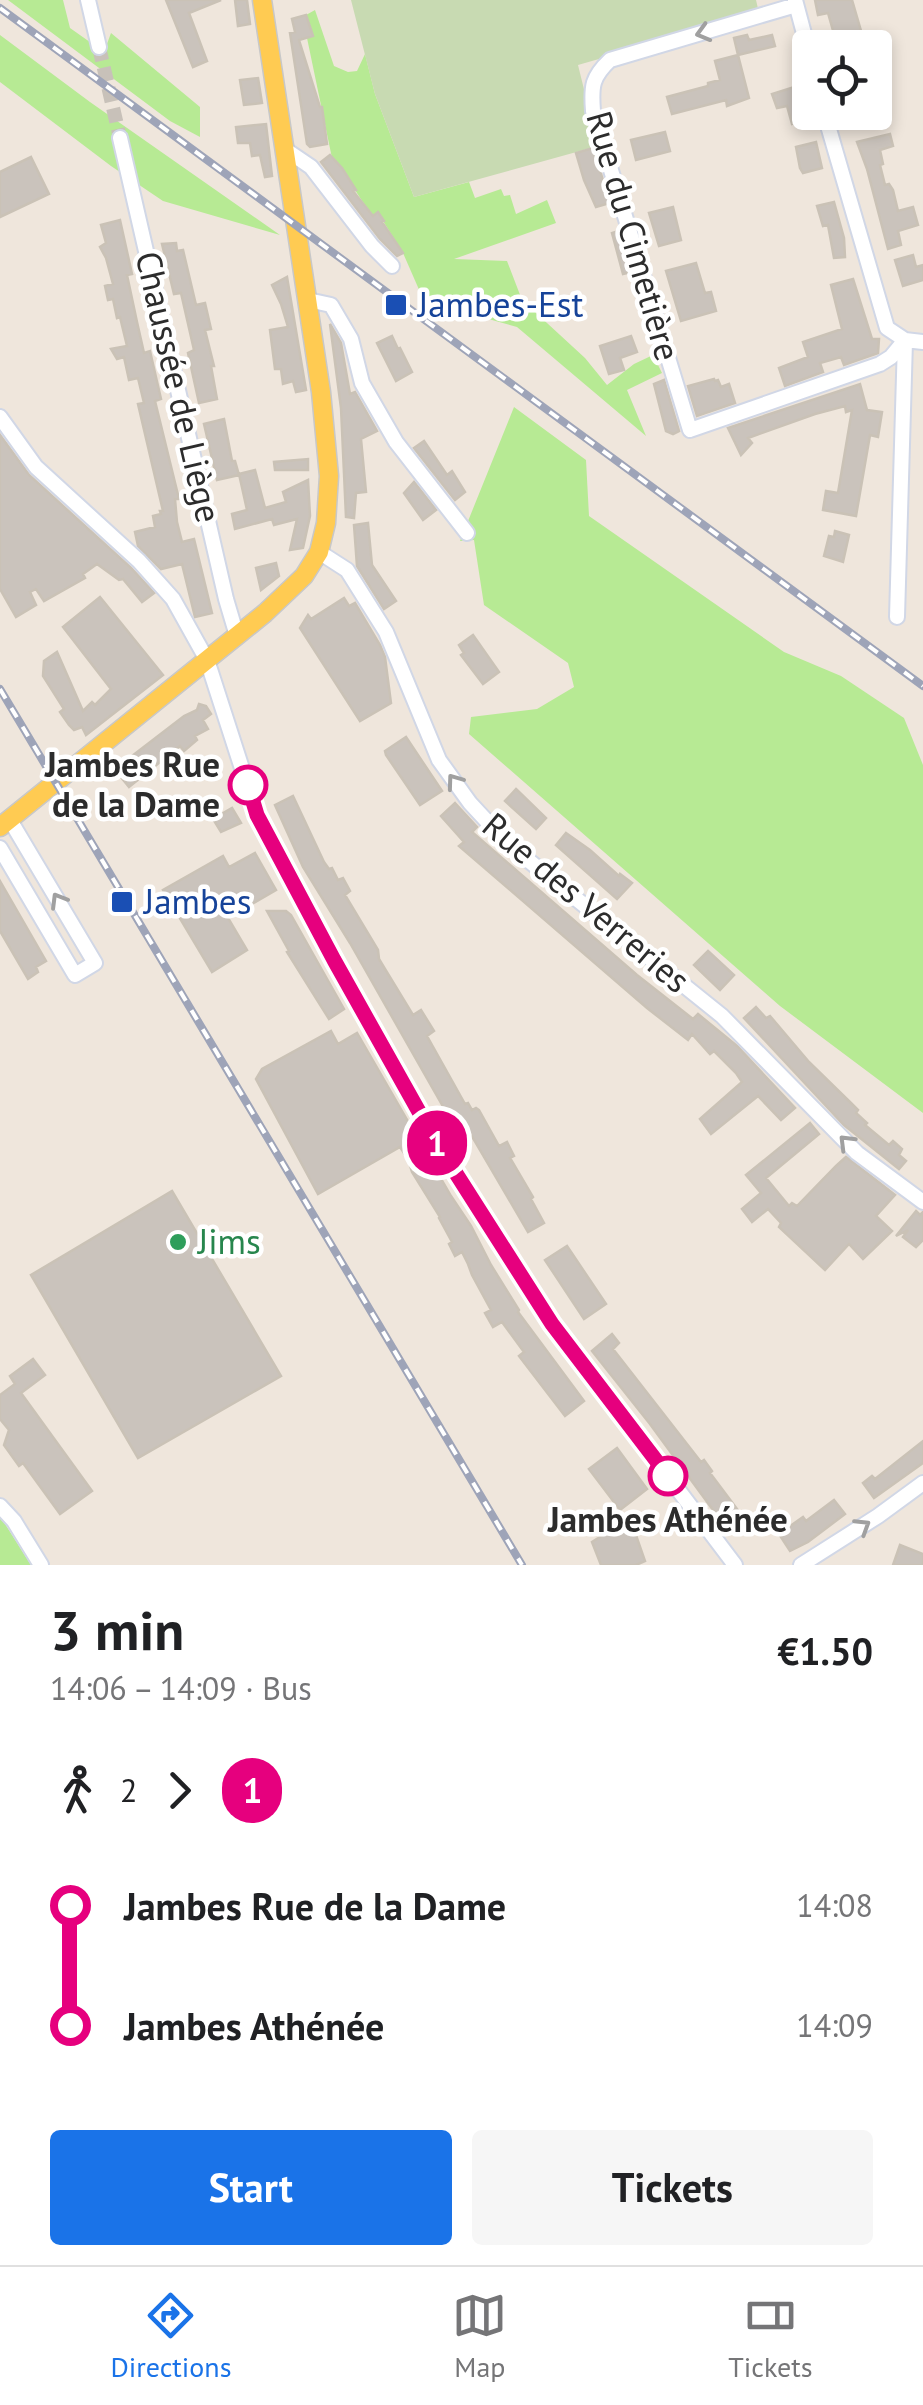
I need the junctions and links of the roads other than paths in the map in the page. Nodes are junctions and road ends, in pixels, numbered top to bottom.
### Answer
1 (88, 0) edge
2 (262, 0) edge
3 (795, 3) edge
4 (803, 30) edge
5 (99, 47) tunnel mouth
6 (829, 130) edge
7 (120, 138) tunnel mouth
8 (286, 150) junction
9 (392, 266) dead end
10 (308, 300) junction
11 (905, 340) junction
12 (923, 342) edge
13 (0, 417) edge
14 (466, 533) dead end
15 (319, 552) junction
16 (898, 618) dead end
17 (238, 636) junction
18 (207, 660) junction
19 (5, 823) edge
20 (0, 848) edge
21 (923, 1202) edge
22 (923, 1483) edge
23 (0, 1506) edge
24 (41, 1565) edge
25 (735, 1565) edge
26 (801, 1565) edge

1 - 5 street
2 - 8 main road
3 - 4 street
3 -> 11 street, Rue du Cimetière
6 - 11 street
7 - 17 street, Chaussée de Liège
8 - 9 street
8 - 10 main road
10 - 14 street
10 - 15 main road
11 - 12 street
11 - 16 street
13 - 18 street
15 - 17 main road
21 -> 15 street, Rue des Verreries
17 - 18 main road
18 - 19 main road
18 - 25 street
20 -> 19 street
26 -> 22 street
23 - 24 street

